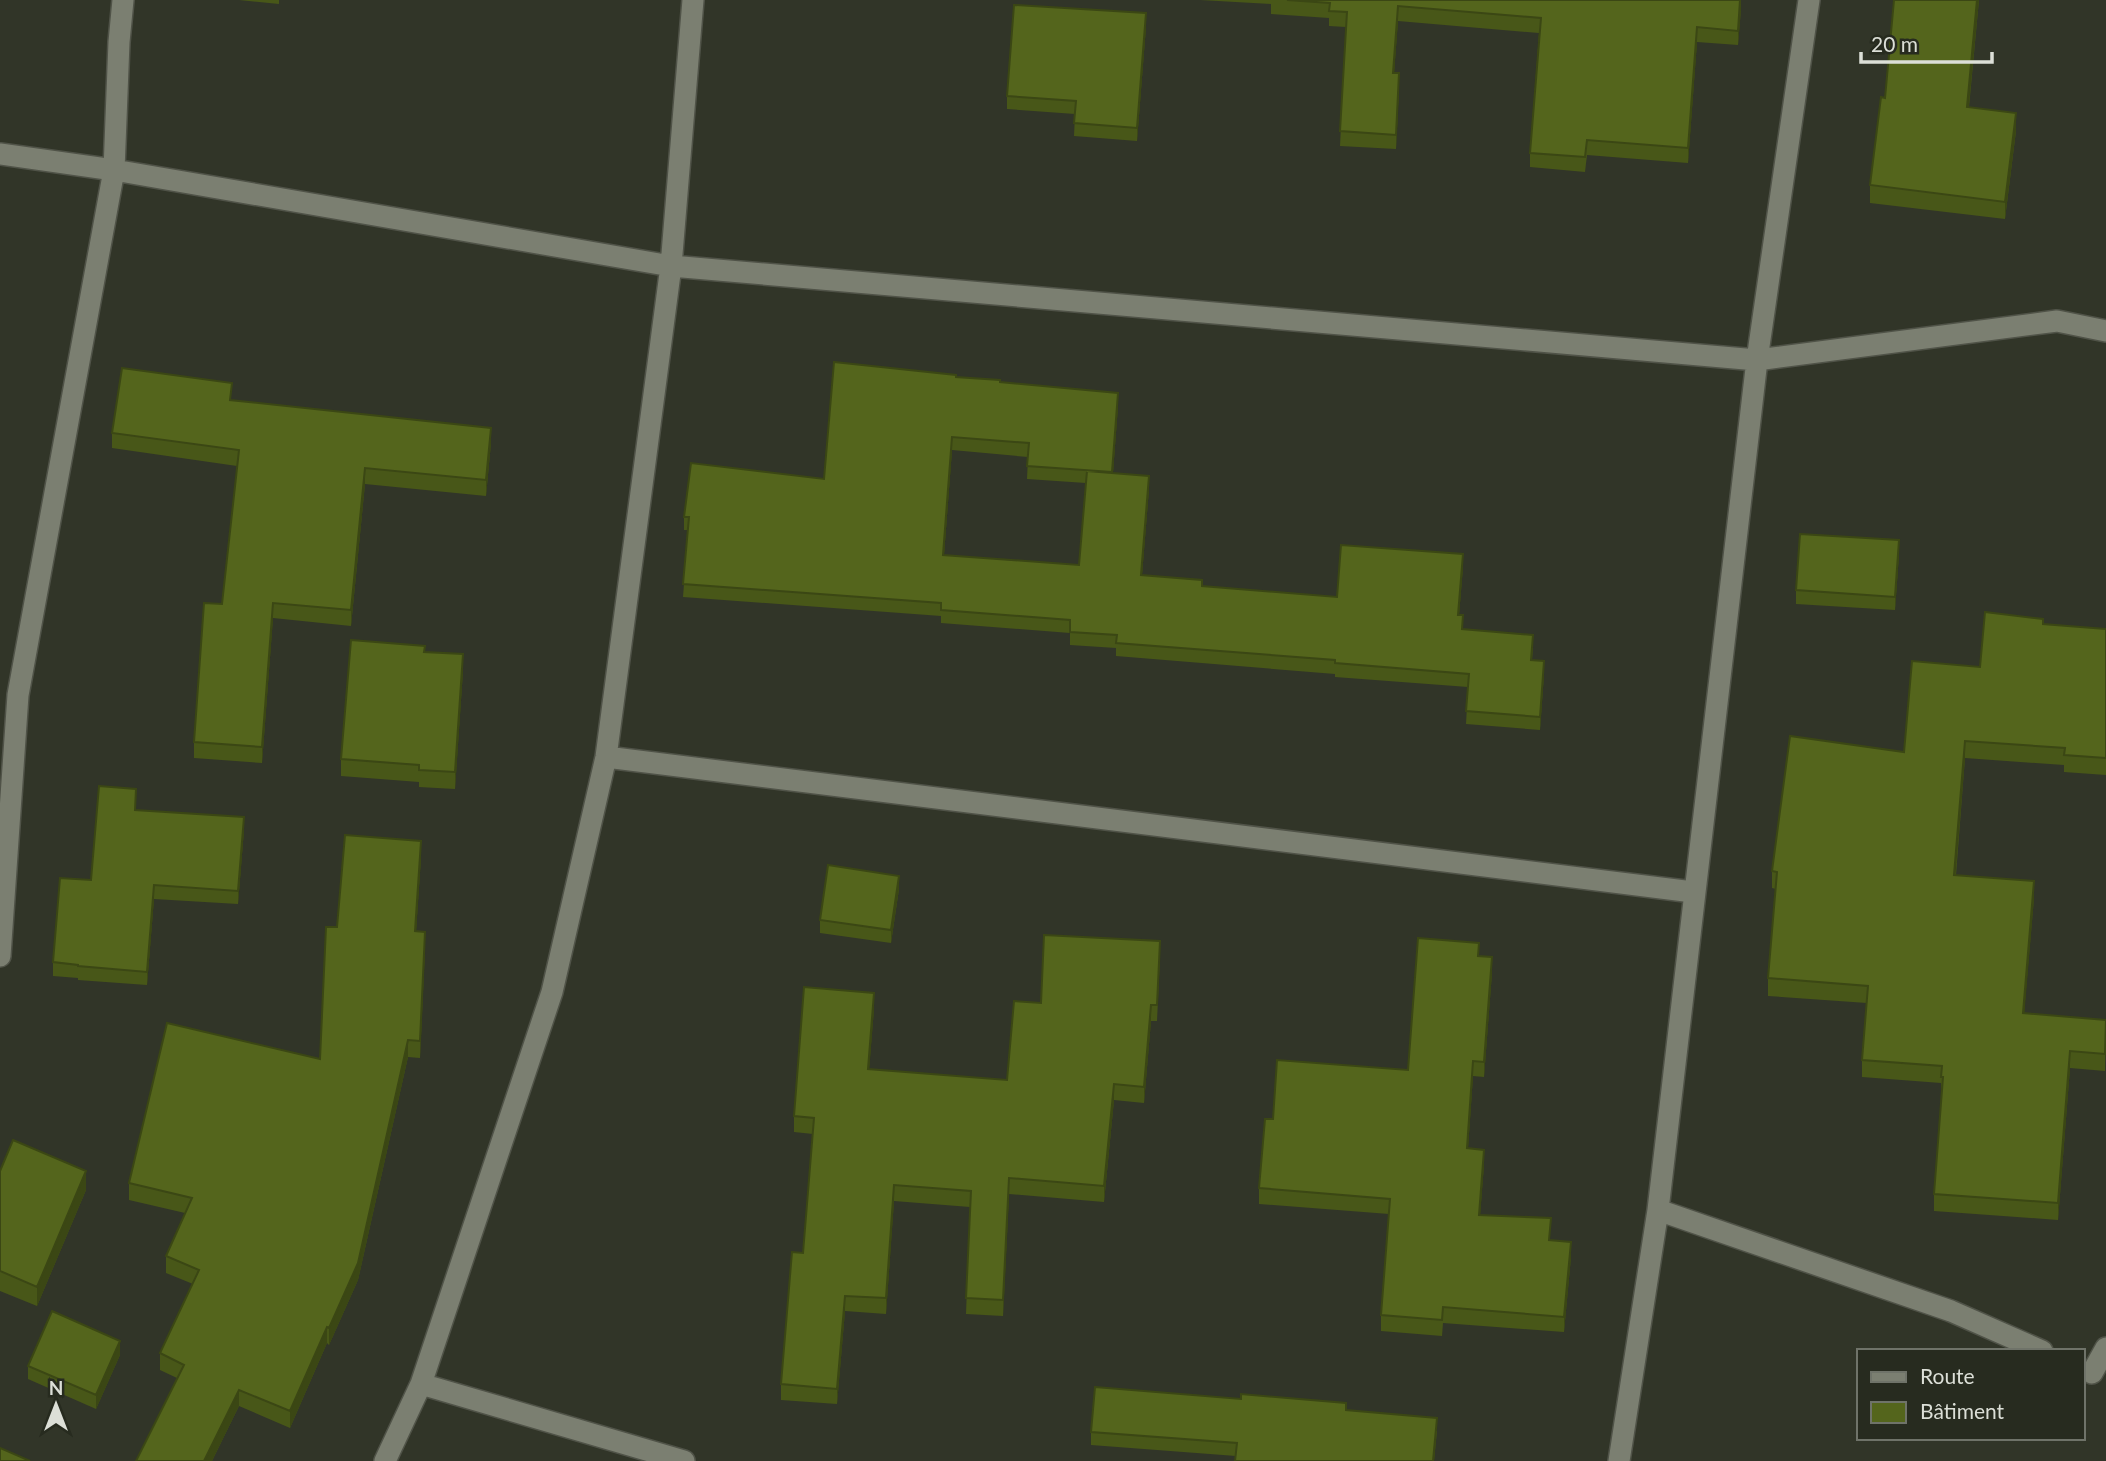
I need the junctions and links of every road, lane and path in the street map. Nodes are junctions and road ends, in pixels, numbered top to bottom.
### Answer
1 (123, 0) edge
2 (693, 0) edge
3 (1809, 0) edge
4 (0, 154) edge
5 (114, 170) junction
6 (671, 266) junction
7 (2106, 331) edge
8 (1757, 360) junction
9 (9, 694) edge
10 (606, 757) junction
11 (1693, 892) junction
12 (0, 956) edge
13 (1658, 1210) junction
14 (2106, 1348) edge
15 (2037, 1349) edge
16 (2094, 1374) edge
17 (421, 1384) junction
18 (386, 1461) edge
19 (684, 1461) edge
20 (1619, 1461) edge

1 - 5 street
2 - 6 street
3 - 8 street
4 - 5 street
5 - 6 street
5 - 9 street
6 - 8 street
6 - 10 street
7 - 8 street
8 - 11 street
9 - 12 street
10 - 11 street
10 - 17 street
11 - 13 street
13 - 15 street
13 - 20 street
14 - 16 street
17 - 18 street
17 - 19 street

